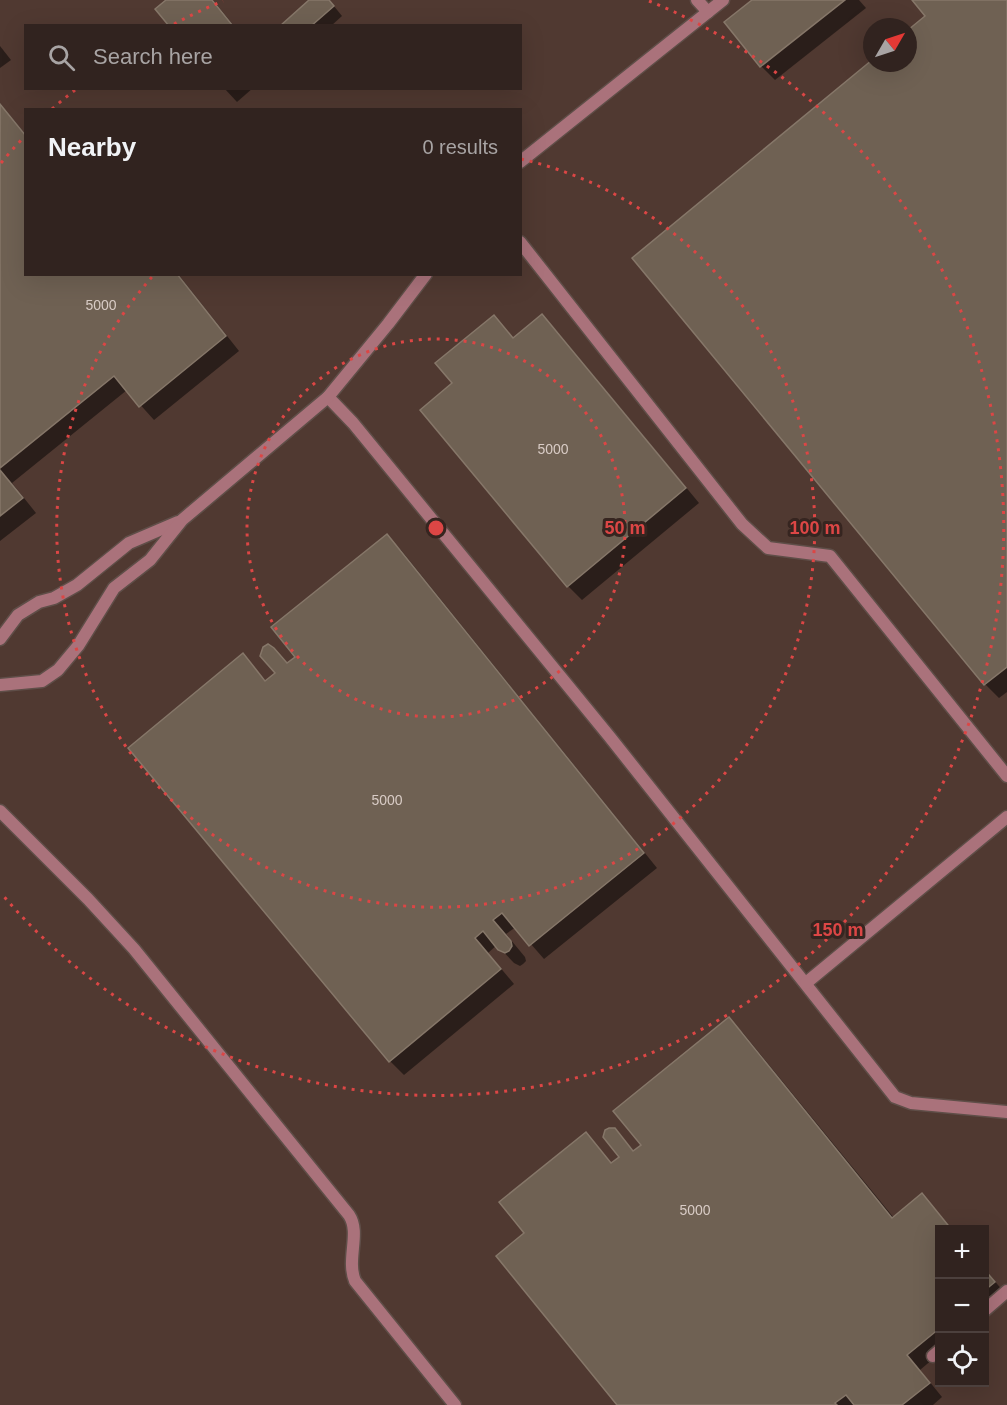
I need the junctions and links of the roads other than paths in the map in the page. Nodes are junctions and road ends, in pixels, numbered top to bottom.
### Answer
1 (697, 0) edge
2 (723, 0) edge
3 (708, 12) junction
4 (522, 160) edge
5 (522, 245) edge
6 (424, 276) edge
7 (328, 397) junction
8 (182, 520) junction
9 (0, 639) edge
10 (0, 685) edge
11 (1007, 776) edge
12 (0, 811) edge
13 (1007, 817) edge
14 (806, 983) junction
15 (1007, 1112) edge
16 (1007, 1291) edge
17 (989, 1307) edge
18 (455, 1405) edge

1 - 3 lane
2 - 3 lane
3 - 4 lane
5 - 11 lane
6 - 7 lane
7 - 8 lane
7 - 14 lane
8 - 9 lane
8 - 10 lane
12 - 18 lane
13 - 14 lane
14 - 15 lane
16 - 17 lane

